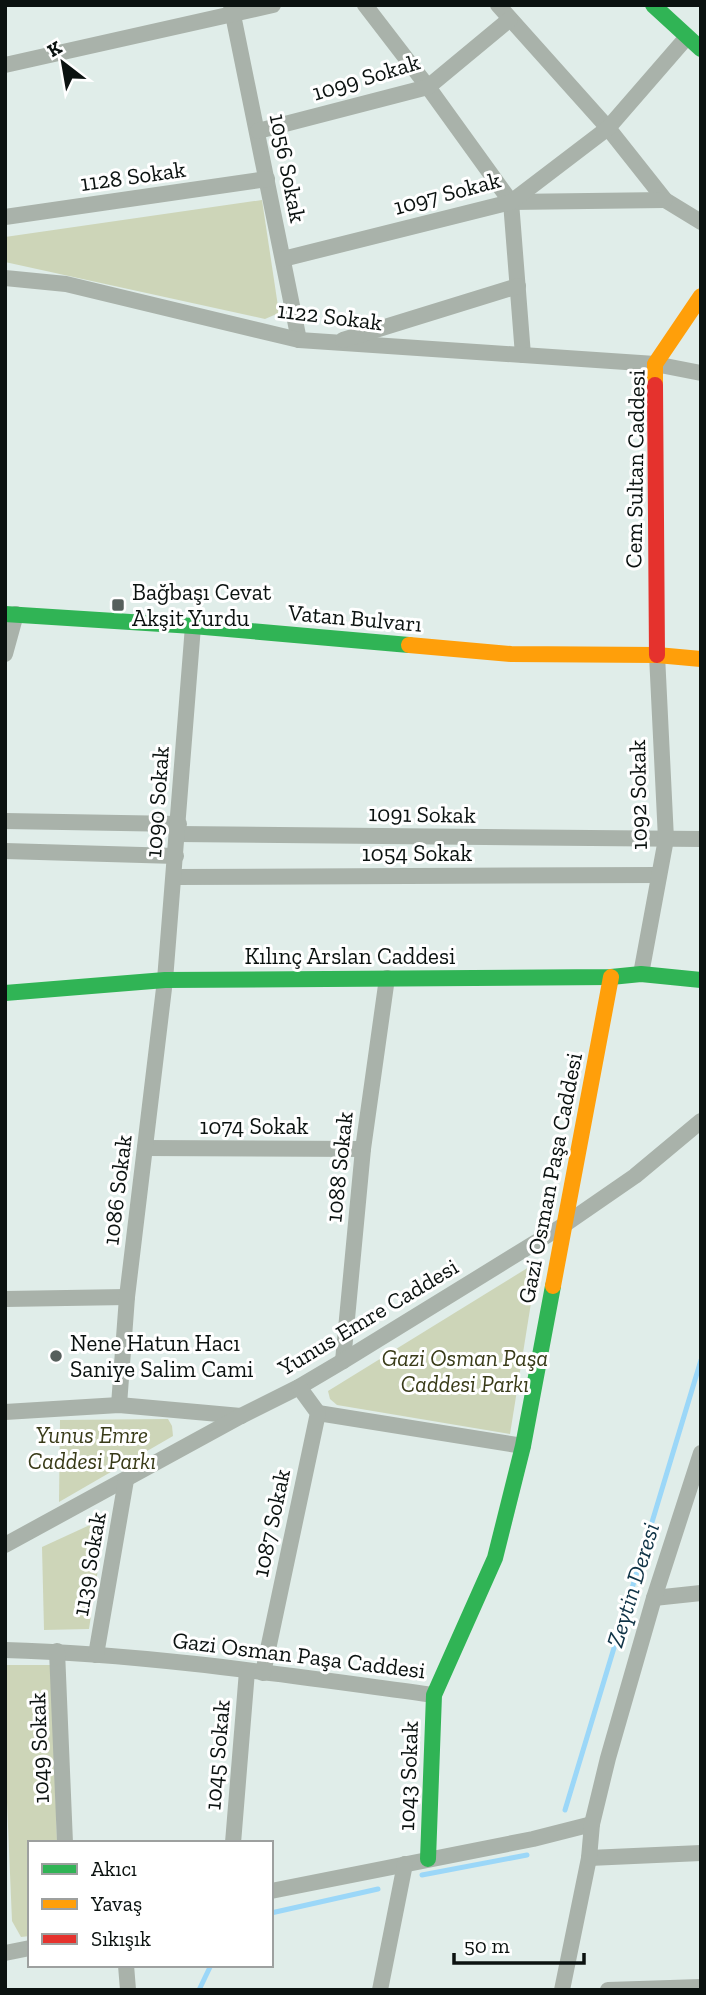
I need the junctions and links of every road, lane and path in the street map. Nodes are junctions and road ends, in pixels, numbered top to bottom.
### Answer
1 (273, 5) edge
2 (365, 5) edge
3 (498, 5) edge
4 (653, 5) edge
5 (232, 10) edge
6 (510, 19) junction
7 (687, 37) junction
8 (701, 49) edge
9 (5, 65) edge
10 (428, 87) junction
11 (608, 128) junction
12 (258, 131) junction
13 (267, 179) junction
14 (665, 200) junction
15 (510, 202) junction
16 (5, 217) edge
17 (701, 222) edge
18 (283, 259) junction
19 (5, 278) edge
20 (518, 286) junction
21 (701, 296) edge
22 (695, 318) edge
23 (299, 340) junction
24 (334, 342) junction
25 (523, 355) junction
26 (655, 364) junction
27 (701, 373) edge
28 (11, 614) edge
29 (193, 626) junction
30 (5, 654) edge
31 (657, 655) junction
32 (701, 659) edge
33 (5, 821) edge
34 (179, 829) junction
35 (666, 839) junction
36 (701, 839) edge
37 (5, 851) edge
38 (176, 856) junction
39 (659, 874) junction
40 (174, 877) junction
41 (641, 974) junction
42 (611, 977) junction
43 (387, 978) junction
44 (165, 980) junction
45 (699, 981) edge
46 (5, 993) edge
47 (701, 1121) edge
48 (145, 1148) junction
49 (363, 1149) junction
50 (564, 1224) junction
51 (127, 1297) junction
52 (5, 1299) edge
53 (343, 1361) junction
54 (299, 1387) junction
55 (118, 1405) junction
56 (5, 1412) edge
57 (318, 1413) junction
58 (241, 1416) junction
59 (523, 1446) junction
60 (701, 1452) edge
61 (126, 1480) junction
62 (5, 1545) edge
63 (701, 1593) edge
64 (654, 1598) junction
65 (5, 1650) edge
66 (57, 1651) junction
67 (96, 1655) junction
68 (255, 1672) junction
69 (434, 1695) junction
70 (592, 1824) junction
71 (65, 1841) edge
72 (233, 1841) edge
73 (701, 1853) edge
74 (589, 1858) junction
75 (428, 1859) junction
76 (405, 1864) junction
77 (273, 1891) edge
78 (28, 1948) edge
79 (5, 1953) edge
80 (126, 1967) edge
81 (701, 1987) edge
82 (128, 1990) edge
83 (380, 1990) edge
84 (562, 1990) edge
85 (608, 1990) edge

1 - 5 street
2 - 10 street
3 - 6 street
4 - 7 street
5 - 9 street
5 - 12 street, 1056 Sokak
6 - 10 street, 1099 Sokak
6 - 11 street
7 - 8 street
7 - 11 street, 1097 Sokak
10 - 12 street, 1099 Sokak
10 - 15 street
11 - 14 street
11 - 15 street, 1097 Sokak
12 - 13 street, 1056 Sokak
13 - 16 street, 1128 Sokak
13 - 18 street, 1056 Sokak
14 - 15 street
14 - 17 street
15 - 18 street, 1097 Sokak
15 - 20 street
18 - 23 street, 1056 Sokak
19 - 23 street, 1122 Sokak
20 - 24 street
20 - 25 street
21 - 22 street, Cem Sultan Caddesi
22 - 26 street, Cem Sultan Caddesi
23 - 24 street, 1122 Sokak
24 - 25 street, 1122 Sokak
25 - 26 street, 1122 Sokak
26 - 27 street, 1122 Sokak
26 - 31 street, Cem Sultan Caddesi
28 - 29 street, Vatan Bulvarı
28 - 30 street
29 - 31 street, Vatan Bulvarı
29 - 34 street, 1090 Sokak
31 - 32 street, Vatan Bulvarı
31 - 35 street, 1092 Sokak
33 - 34 street, 1091 Sokak
34 - 35 street, 1091 Sokak
34 - 38 street, 1090 Sokak
35 - 36 street, 1091 Sokak
35 - 39 street, 1092 Sokak
37 - 38 street
38 - 40 street, 1090 Sokak
39 - 40 street, 1054 Sokak
39 - 41 street, 1092 Sokak
40 - 44 street, 1090 Sokak
41 - 42 street, Kılınç Arslan Caddesi
41 - 45 street, Kılınç Arslan Caddesi
42 - 43 street, Kılınç Arslan Caddesi
42 - 50 street, Gazi Osman Paşa Caddesi
43 - 44 street, Kılınç Arslan Caddesi
43 - 49 street, 1088 Sokak
44 - 46 street, Kılınç Arslan Caddesi
44 - 48 street, 1086 Sokak
47 - 50 street, Yunus Emre Caddesi
48 - 49 street, 1074 Sokak
48 - 51 street, 1086 Sokak
49 - 53 street, 1088 Sokak
50 - 53 street, Yunus Emre Caddesi
50 - 59 street, Gazi Osman Paşa Caddesi
51 - 52 street
51 - 55 street, 1086 Sokak
53 - 54 street, Yunus Emre Caddesi
54 - 57 street
54 - 58 street, Yunus Emre Caddesi
55 - 56 street
55 - 58 street
57 - 59 street
57 - 68 street, 1087 Sokak
58 - 61 street, Yunus Emre Caddesi
59 - 69 street, Gazi Osman Paşa Caddesi
60 - 64 street
61 - 62 street, Yunus Emre Caddesi
61 - 67 street, 1139 Sokak
63 - 64 street
64 - 70 street
65 - 66 street, Gazi Osman Paşa Caddesi
66 - 67 street, Gazi Osman Paşa Caddesi
66 - 71 street, 1049 Sokak
67 - 68 street, Gazi Osman Paşa Caddesi
68 - 69 street, Gazi Osman Paşa Caddesi
68 - 72 street, 1045 Sokak
69 - 75 street, 1043 Sokak
70 - 74 street
70 - 75 street
73 - 74 street
74 - 84 street
75 - 76 street
76 - 77 street
76 - 83 street
78 - 79 street
80 - 82 street
81 - 85 street

